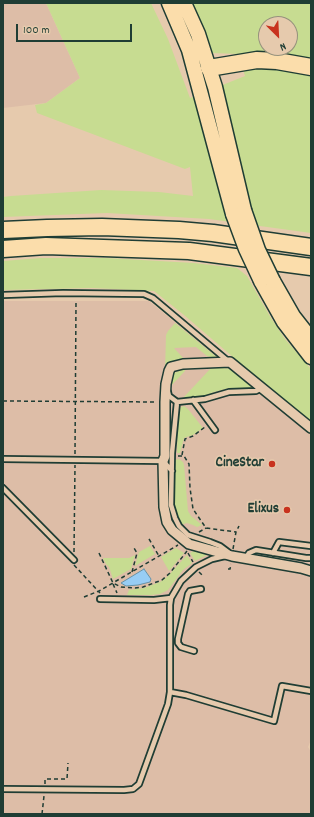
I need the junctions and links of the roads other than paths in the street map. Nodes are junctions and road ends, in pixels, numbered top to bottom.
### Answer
1 (170, 3) edge
2 (184, 3) edge
3 (311, 67) edge
4 (203, 70) junction
5 (3, 230) edge
6 (311, 247) edge
7 (3, 249) edge
8 (311, 266) edge
9 (267, 281) junction
10 (3, 296) edge
11 (311, 339) edge
12 (311, 357) edge
13 (230, 362) junction
14 (166, 384) junction
15 (262, 388) junction
16 (193, 400) junction
17 (177, 402) junction
18 (311, 428) edge
19 (215, 430) dead end
20 (3, 459) edge
21 (163, 461) junction
22 (172, 471) junction
23 (3, 488) edge
24 (189, 541) junction
25 (311, 546) edge
26 (273, 553) junction
27 (232, 558) junction
28 (246, 558) junction
29 (311, 558) edge
30 (74, 560) road end
31 (311, 567) edge
32 (301, 568) junction
33 (311, 571) edge
34 (201, 589) dead end
35 (171, 598) junction
36 (100, 599) dead end
37 (194, 651) dead end
38 (311, 691) edge
39 (170, 692) junction
40 (3, 789) edge

1 - 4 main road
2 - 4 main road
3 - 4 highway
4 - 9 main road, bridge
5 - 6 highway
7 - 8 highway
9 - 11 main road
9 - 12 main road
10 - 13 lane
13 - 14 street
13 - 15 street
14 - 17 lane
14 - 21 street
15 - 16 lane
15 - 18 street
16 - 17 lane
16 - 19 lane
17 - 22 lane
20 - 21 lane
21 - 22 lane
21 - 24 street
22 - 24 lane
23 - 30 lane
24 - 27 street
25 - 26 lane
26 - 28 lane
26 - 29 lane
27 - 28 street
27 - 35 lane
28 - 32 street
31 - 32 lane
32 - 33 street
34 - 37 lane
35 - 36 lane
35 - 39 lane
38 - 39 lane
39 - 40 lane

